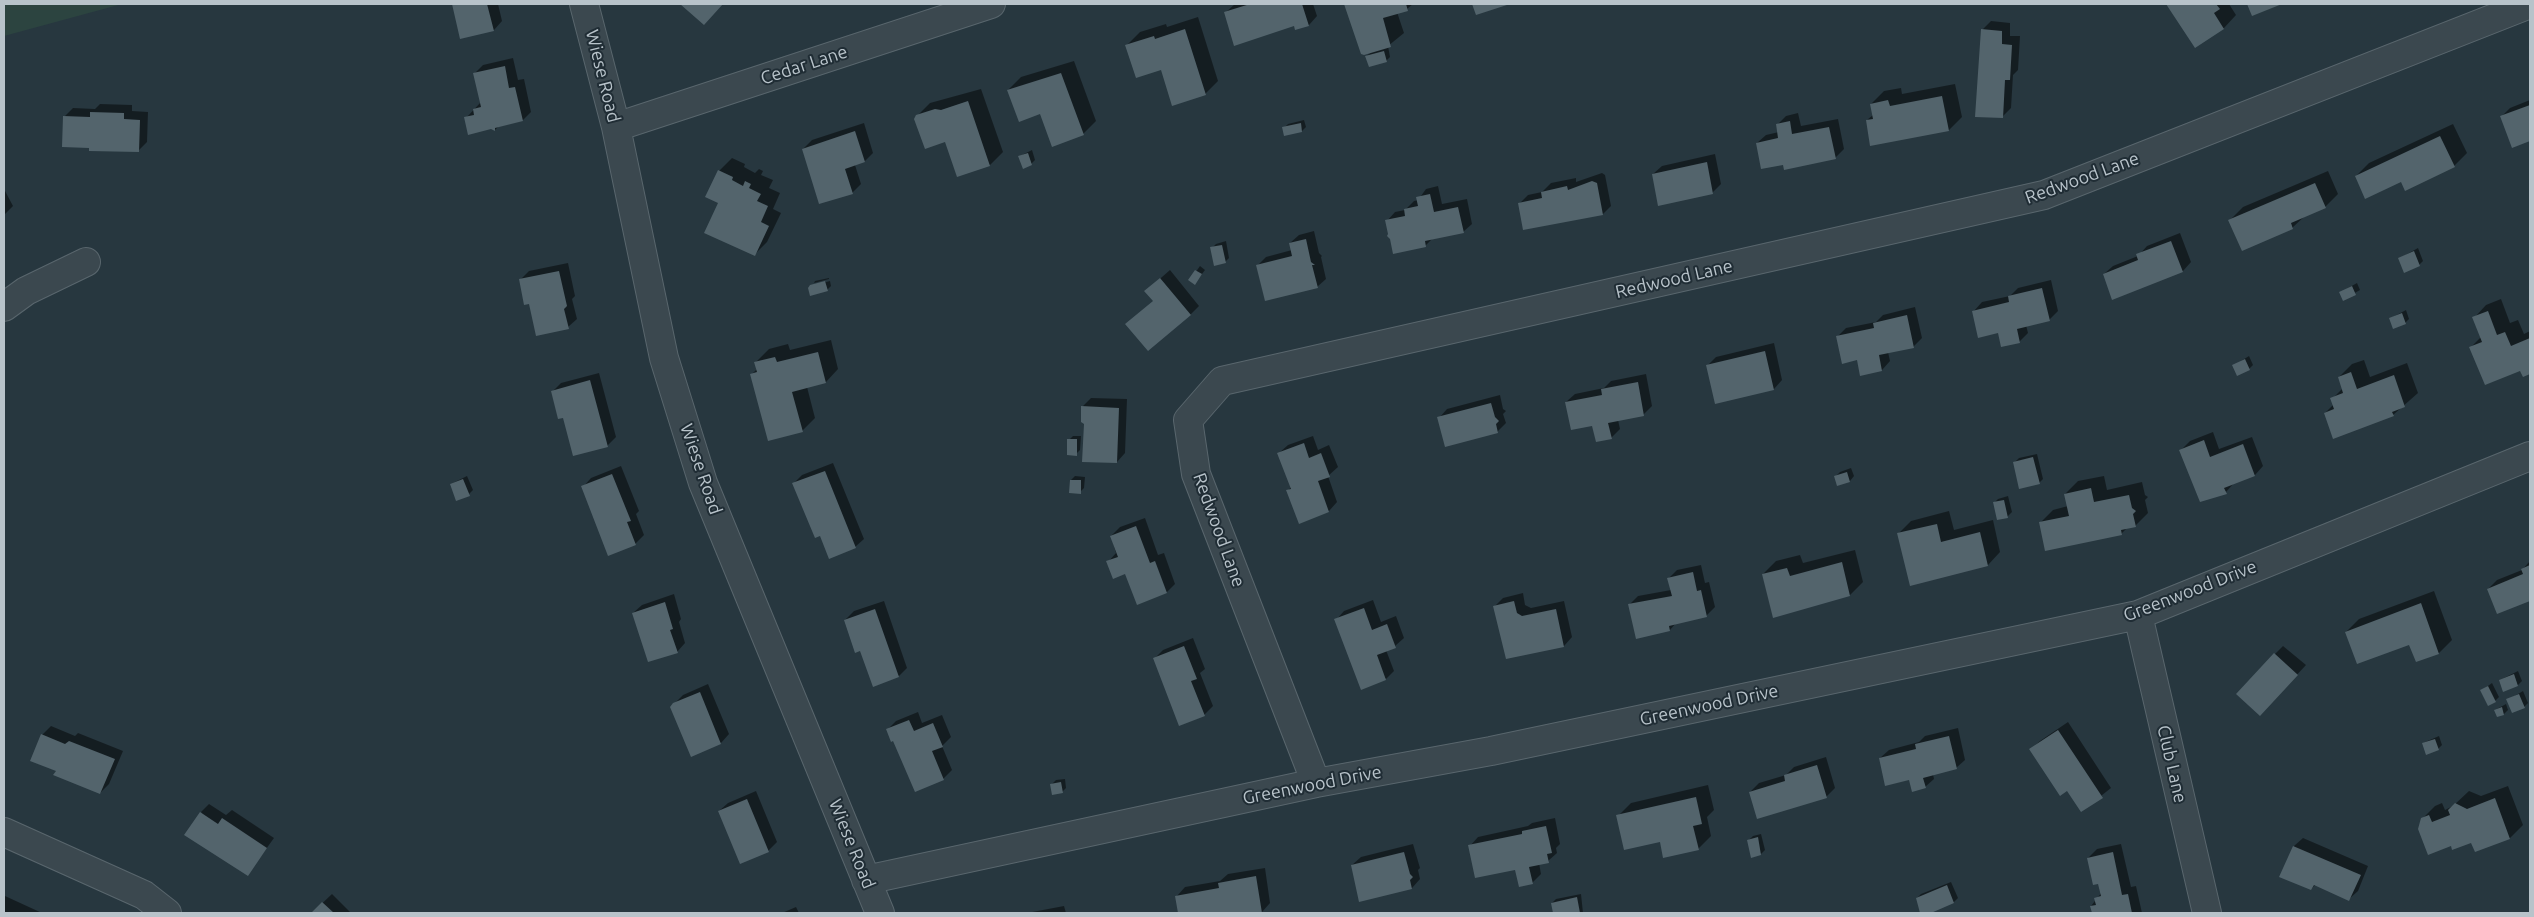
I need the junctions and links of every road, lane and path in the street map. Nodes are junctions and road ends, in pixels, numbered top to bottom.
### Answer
1 (584, 4) edge
2 (991, 4) edge
3 (2530, 4) edge
4 (616, 127) junction
5 (86, 262) dead end
6 (4, 307) edge
7 (2530, 456) edge
8 (2138, 615) junction
9 (1316, 783) junction
10 (4, 832) edge
11 (866, 880) junction
12 (167, 913) edge
13 (880, 913) edge
14 (2206, 913) edge

1 - 4 street, Wiese Road
2 - 4 street, Cedar Lane
3 - 9 street, Redwood Lane
4 - 11 street, Wiese Road
5 - 6 street
7 - 8 street, Greenwood Drive
8 - 9 street, Greenwood Drive
8 - 14 street, Club Lane
9 - 11 street, Greenwood Drive
10 - 12 street
11 - 13 street, Wiese Road

